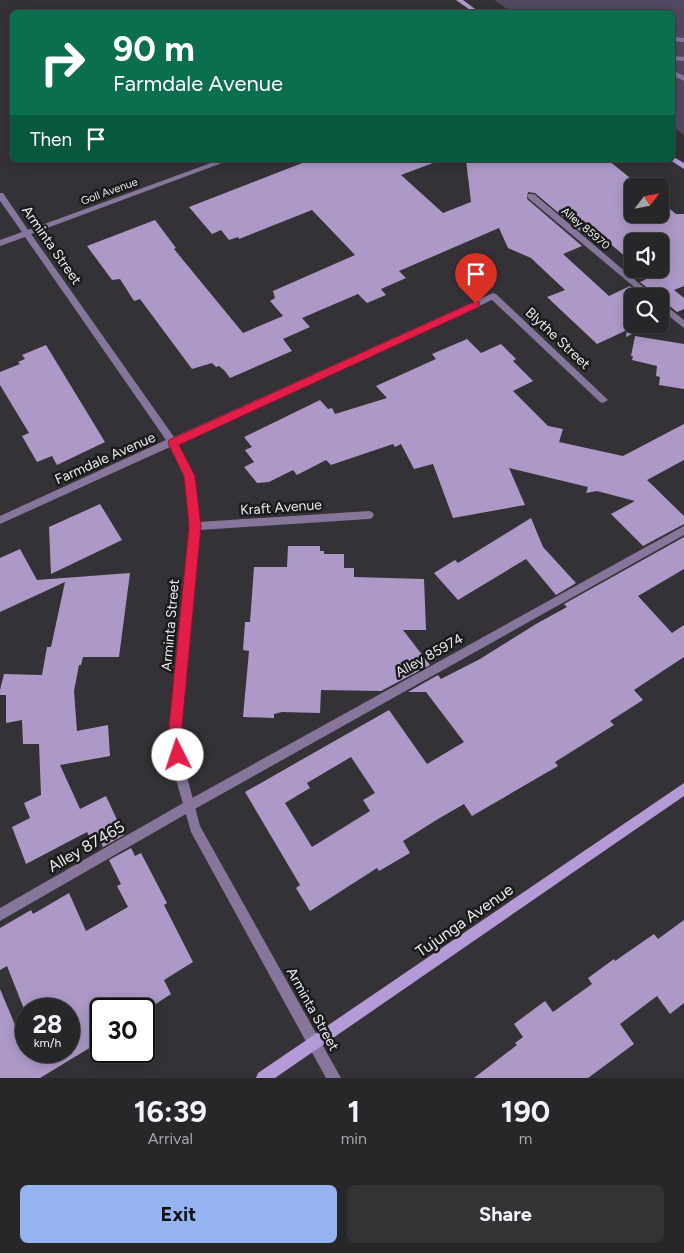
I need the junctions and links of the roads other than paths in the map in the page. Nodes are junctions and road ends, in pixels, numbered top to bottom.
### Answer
1 (459, 0) edge
2 (473, 10) edge
3 (221, 162) edge
4 (0, 195) edge
5 (531, 196) dead end
6 (26, 234) junction
7 (0, 243) edge
8 (640, 288) edge
9 (494, 296) joint
10 (669, 312) edge
11 (684, 325) edge
12 (603, 400) dead end
13 (173, 443) junction
14 (369, 515) dead end
15 (0, 520) edge
16 (195, 526) junction
17 (684, 530) edge
18 (684, 789) edge
19 (189, 806) junction
20 (0, 915) edge
21 (315, 1043) junction
22 (263, 1078) edge
23 (334, 1078) edge

1 - 2 street
3 - 6 street, Goll Avenue
4 - 6 street, Arminta Street
5 - 8 street, Alley 85970
6 - 7 street, Goll Avenue
6 - 13 street, Arminta Street
9 - 12 street, Blythe Street
9 - 13 street, Farmdale Avenue
10 - 11 street
13 - 15 street, Farmdale Avenue
13 - 16 street, Arminta Street
14 - 16 street, Kraft Avenue
16 - 19 street, Arminta Street
17 - 19 street, Alley 85974
18 - 21 street, Tujunga Avenue
19 - 20 street, Alley 87465
19 - 21 street, Arminta Street
21 - 22 street, Tujunga Avenue
21 - 23 street, Arminta Street

